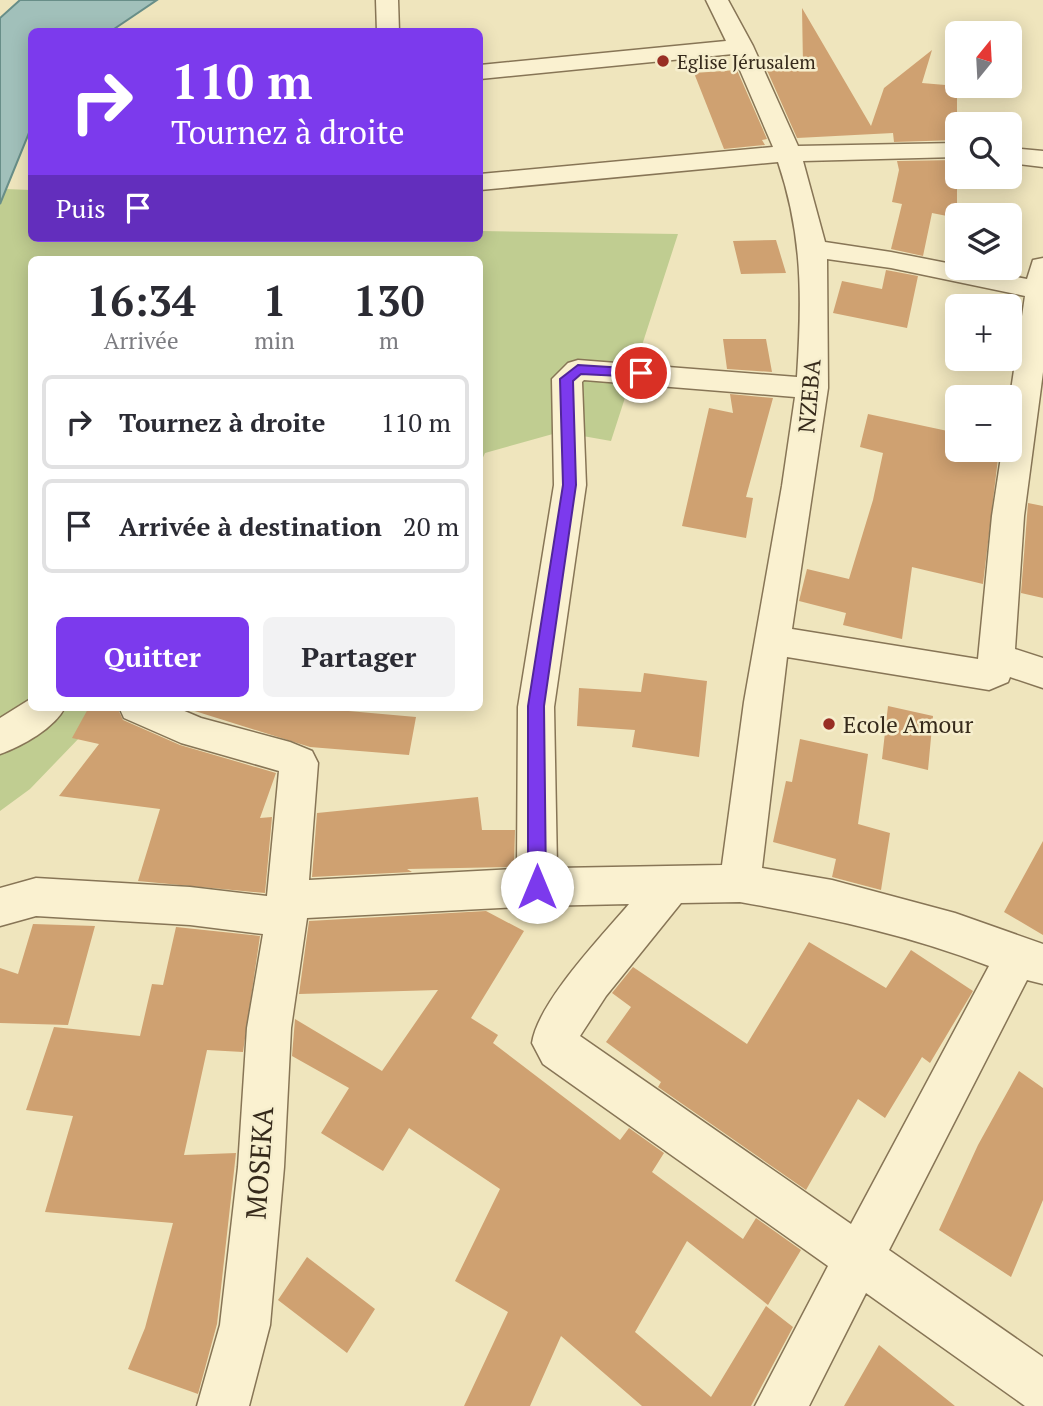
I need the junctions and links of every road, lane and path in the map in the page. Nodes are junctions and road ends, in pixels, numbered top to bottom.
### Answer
1 (387, 0) edge
2 (717, 0) edge
3 (388, 28) edge
4 (742, 46) junction
5 (483, 72) edge
6 (945, 150) edge
7 (789, 153) junction
8 (1022, 157) edge
9 (1043, 159) edge
10 (483, 182) edge
11 (813, 249) junction
12 (1042, 278) edge
13 (813, 388) junction
14 (772, 640) junction
15 (996, 658) junction
16 (1043, 673) edge
17 (41, 711) edge
18 (146, 711) edge
19 (0, 738) edge
20 (672, 883) junction
21 (740, 883) junction
22 (537, 887) junction
23 (0, 907) edge
24 (288, 909) junction
25 (1030, 960) edge
26 (860, 1259) junction
27 (1043, 1388) edge
28 (223, 1406) edge
29 (781, 1406) edge

1 - 3 street
2 - 4 street, NZEBA
4 - 5 street
4 - 7 street, NZEBA
6 - 7 street
7 - 10 street
7 - 11 street, NZEBA
8 - 9 street
11 - 12 street
11 - 13 street, NZEBA
12 - 15 street
13 - 14 street, NZEBA
13 - 22 street
14 - 15 street
14 - 21 street, NZEBA
15 - 16 street
17 - 19 street
18 - 24 street, MOSEKA
20 - 21 street
20 - 22 street
20 - 26 street
21 - 25 street
22 - 24 street
23 - 24 street
24 - 28 street, MOSEKA
25 - 26 street
26 - 27 street
26 - 29 street

